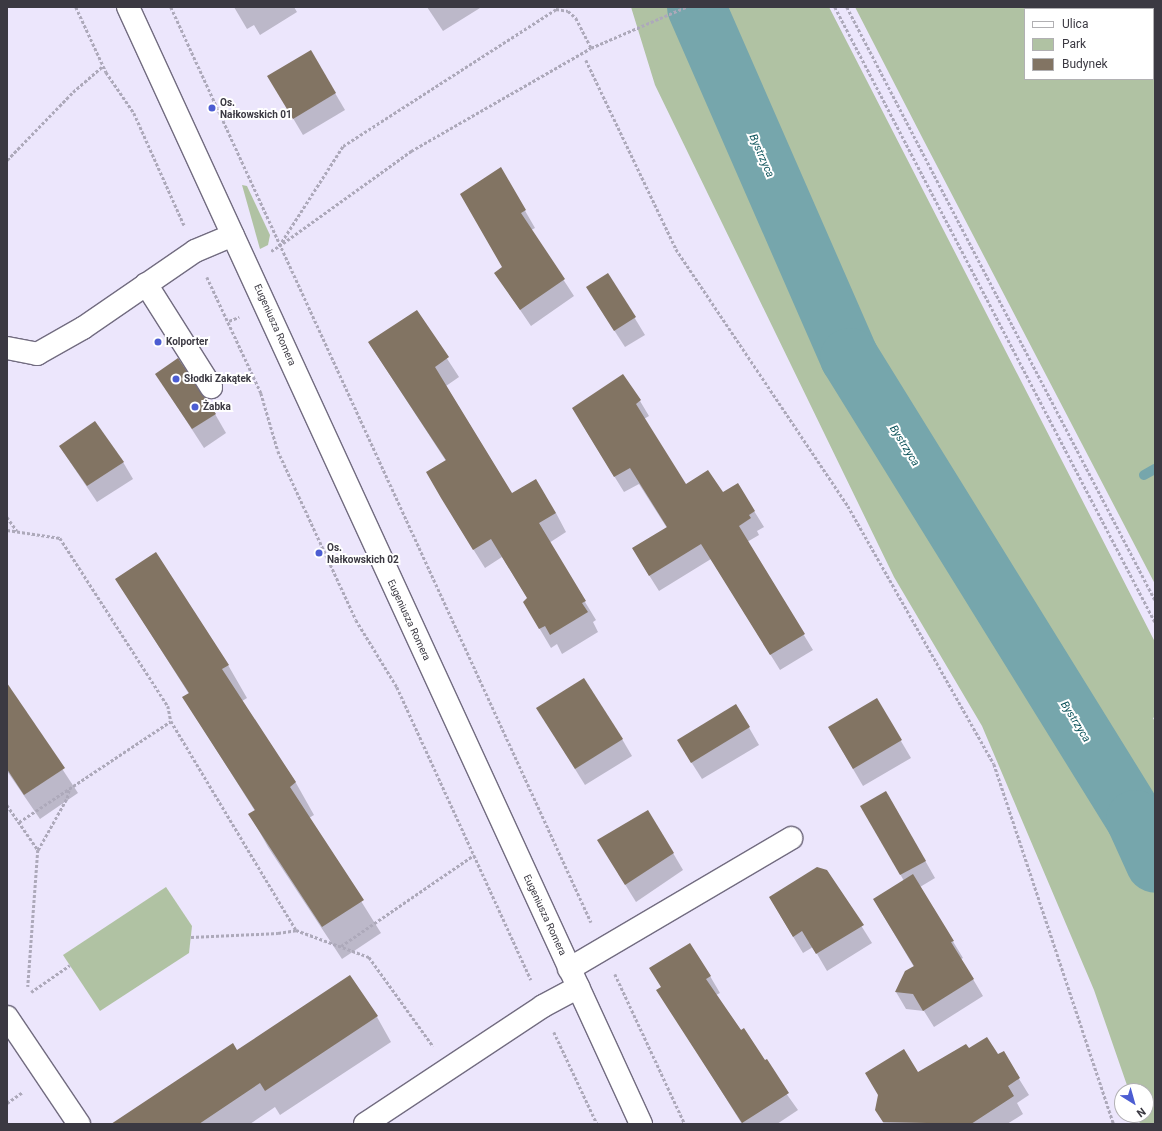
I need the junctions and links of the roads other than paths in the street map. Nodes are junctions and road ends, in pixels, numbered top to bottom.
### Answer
1 (128, 7) edge
2 (233, 235) junction
3 (146, 284) junction
4 (7, 348) edge
5 (211, 387) dead end
6 (791, 838) dead end
7 (574, 978) junction
8 (7, 1017) edge
9 (373, 1122) edge
10 (79, 1124) edge
11 (641, 1124) edge

1 - 2 street, Eugeniusza Romera
2 - 3 street
2 - 7 street, Eugeniusza Romera
3 - 4 street
3 - 5 street
6 - 7 street
7 - 9 street
7 - 11 street, Eugeniusza Romera
8 - 10 street

